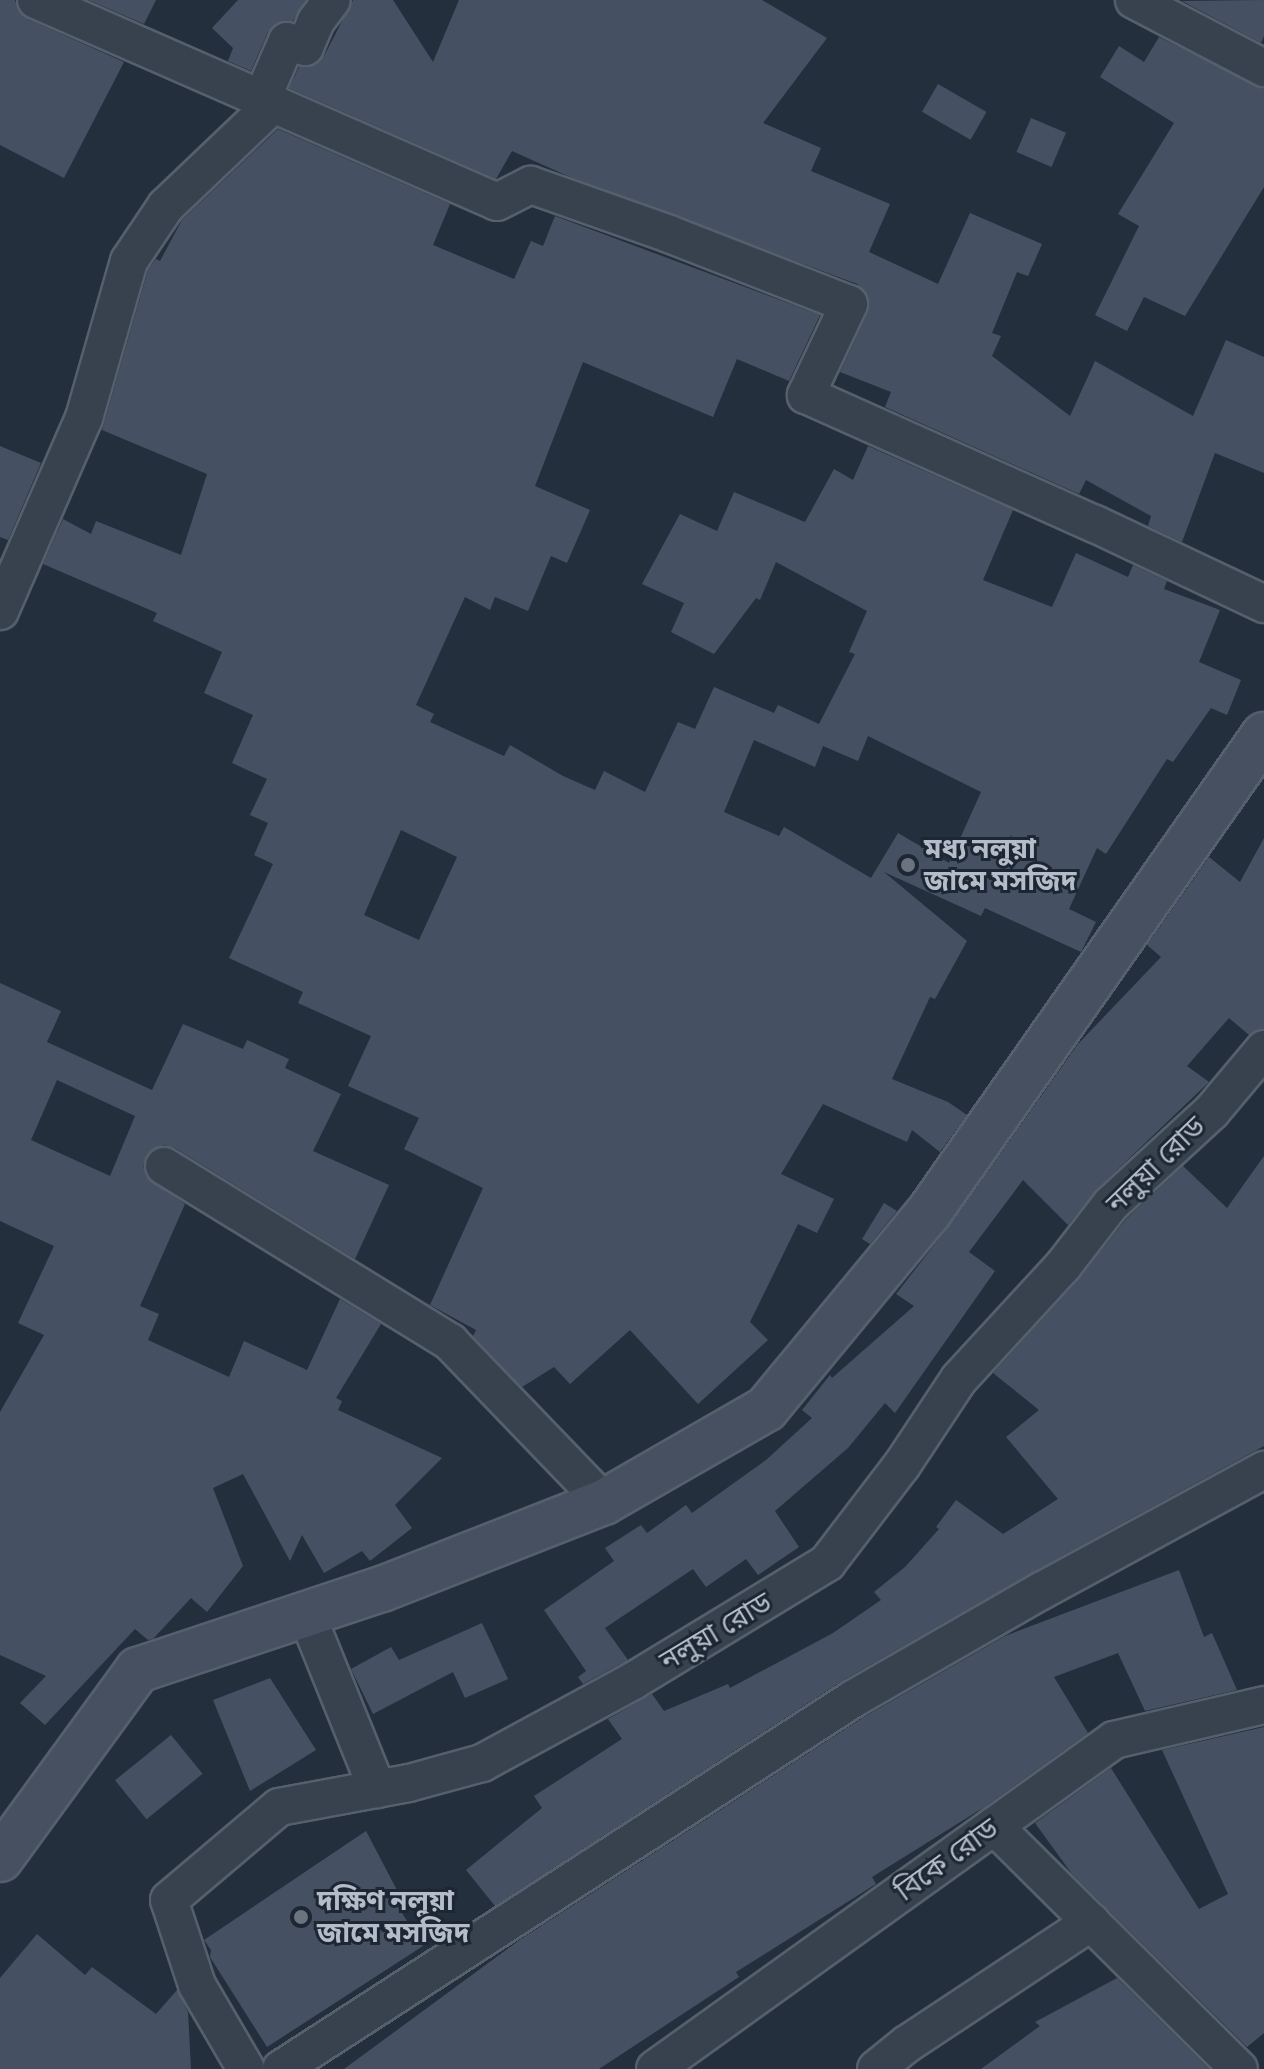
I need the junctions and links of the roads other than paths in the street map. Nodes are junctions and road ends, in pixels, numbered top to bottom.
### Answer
1 (36, 0) edge
2 (332, 0) edge
3 (1134, 0) edge
4 (1264, 68) edge
5 (266, 104) junction
6 (13, 548) edge
7 (1264, 604) edge
8 (0, 611) edge
9 (1264, 735) edge
10 (1264, 1049) edge
11 (164, 1166) dead end
12 (1264, 1470) edge
13 (604, 1502) junction
14 (306, 1613) junction
15 (1264, 1705) edge
16 (377, 1789) junction
17 (994, 1826) junction
18 (0, 1859) edge
19 (1091, 1922) junction
20 (246, 2069) edge
21 (281, 2069) edge
22 (655, 2069) edge
23 (876, 2069) edge
24 (1239, 2069) edge

1 - 5 street
2 - 5 street
3 - 4 street
5 - 6 street
5 - 7 street
6 - 8 street
9 - 13 main road
10 - 16 street, নলুয়া রোড
11 - 13 street
12 - 21 street
13 - 14 main road
14 - 16 street
14 - 18 main road
15 - 17 street, বিকে রোড
16 - 20 street, নলুয়া রোড
17 - 19 street
17 - 22 street, বিকে রোড
19 - 23 street
19 - 24 street

